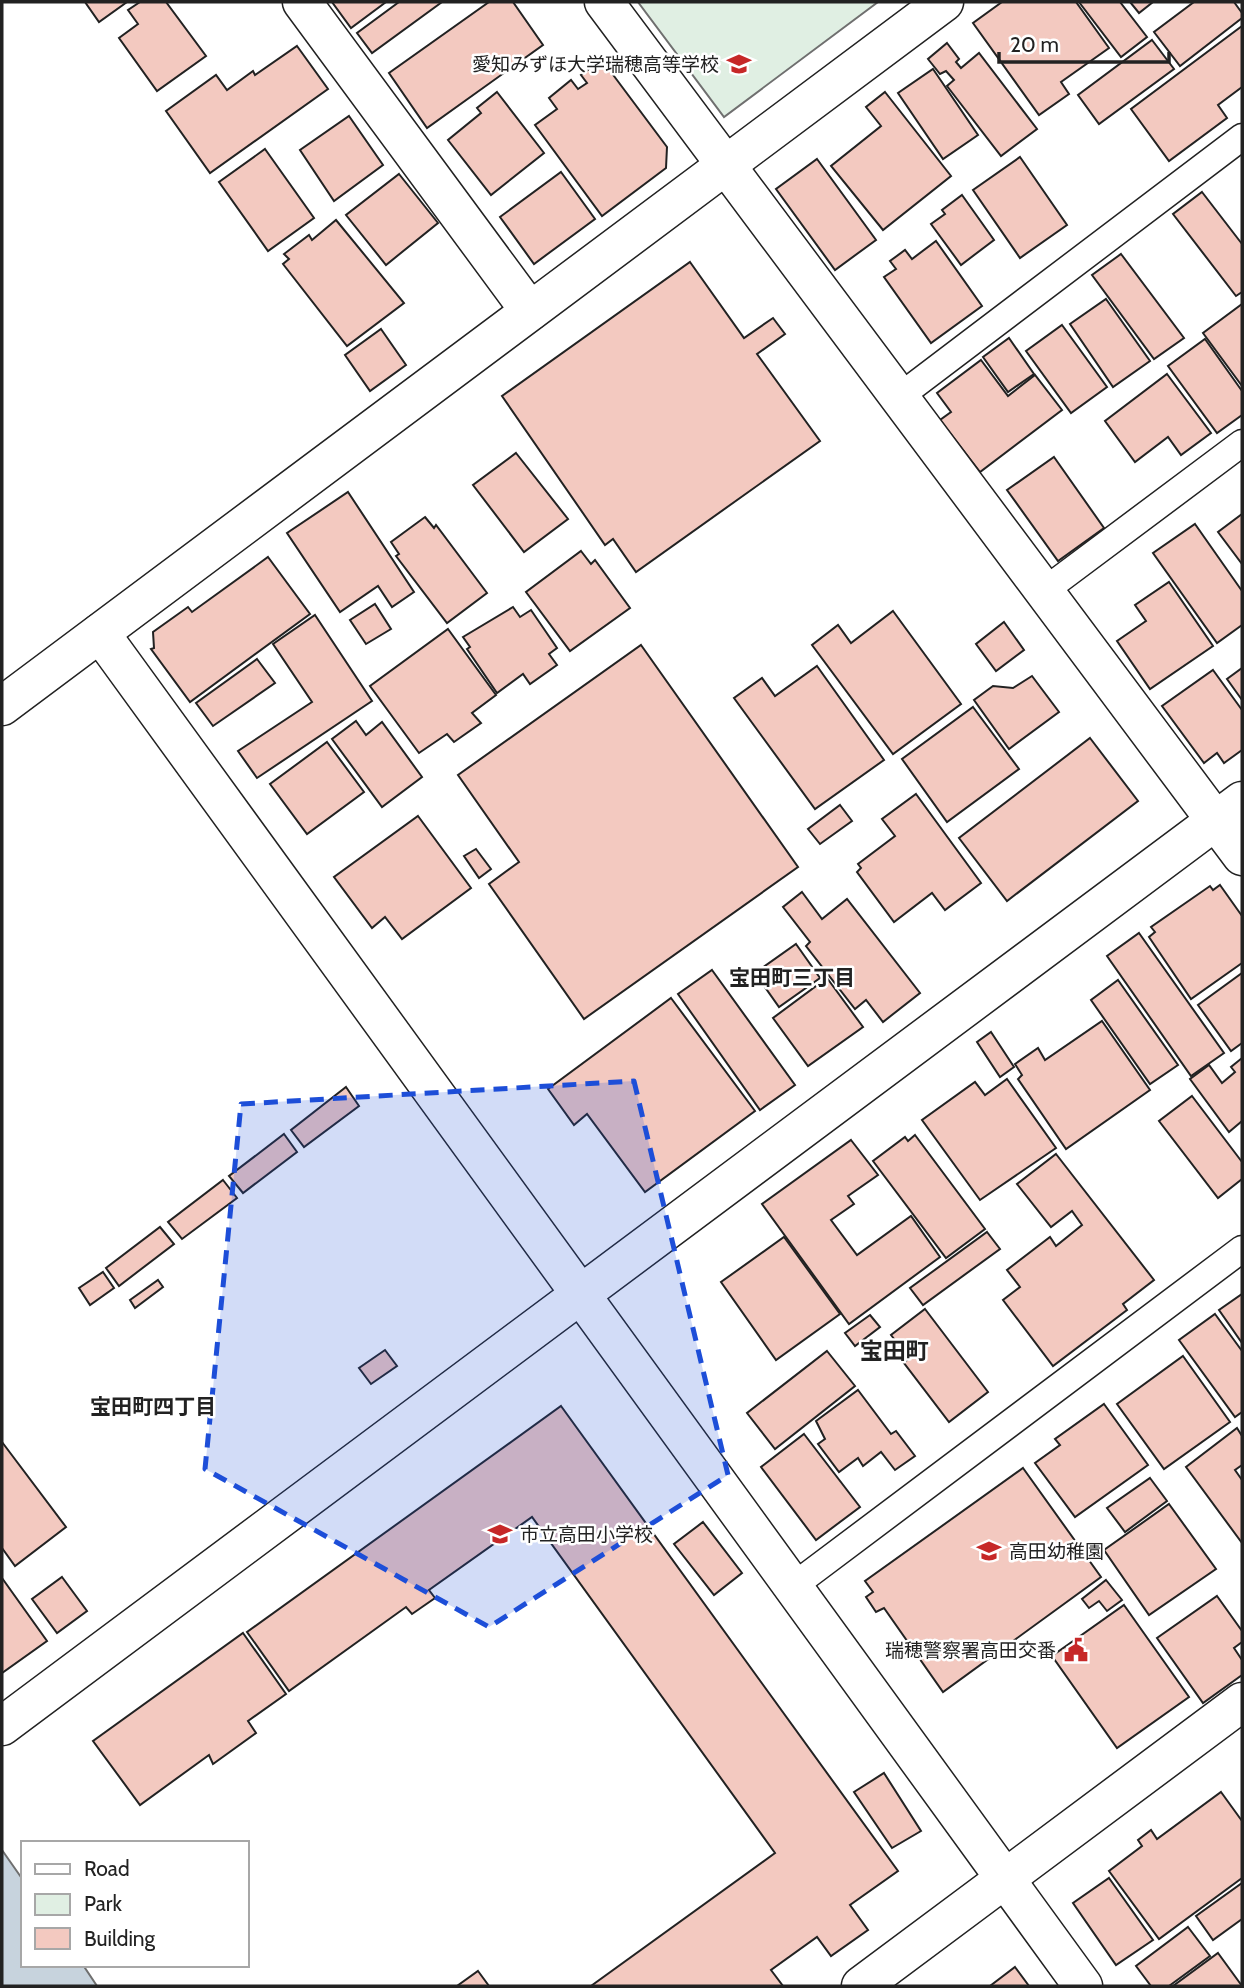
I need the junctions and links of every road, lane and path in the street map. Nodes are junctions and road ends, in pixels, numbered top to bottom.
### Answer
1 (302, 2) edge
2 (604, 2) edge
3 (944, 2) edge
4 (1242, 137) edge
5 (726, 165) junction
6 (530, 312) junction
7 (899, 397) junction
8 (1242, 443) edge
9 (1044, 591) junction
10 (100, 633) junction
11 (2, 706) edge
12 (1229, 811) edge
13 (1242, 856) edge
14 (1242, 1249) edge
15 (580, 1295) junction
16 (792, 1587) junction
17 (1242, 1702) edge
18 (2, 1726) edge
19 (1005, 1879) junction
20 (861, 1986) edge
21 (1083, 1986) edge

1 - 6 street
2 - 5 street
3 - 5 street
4 - 7 lane
5 - 6 street
5 - 7 street
6 - 10 street
7 - 9 street
8 - 9 lane
9 - 12 street
10 - 11 street
10 - 15 street
12 - 13 street
12 - 15 street
14 - 16 lane
15 - 16 street
15 - 18 street
16 - 19 street
17 - 19 street
19 - 20 street
19 - 21 street

